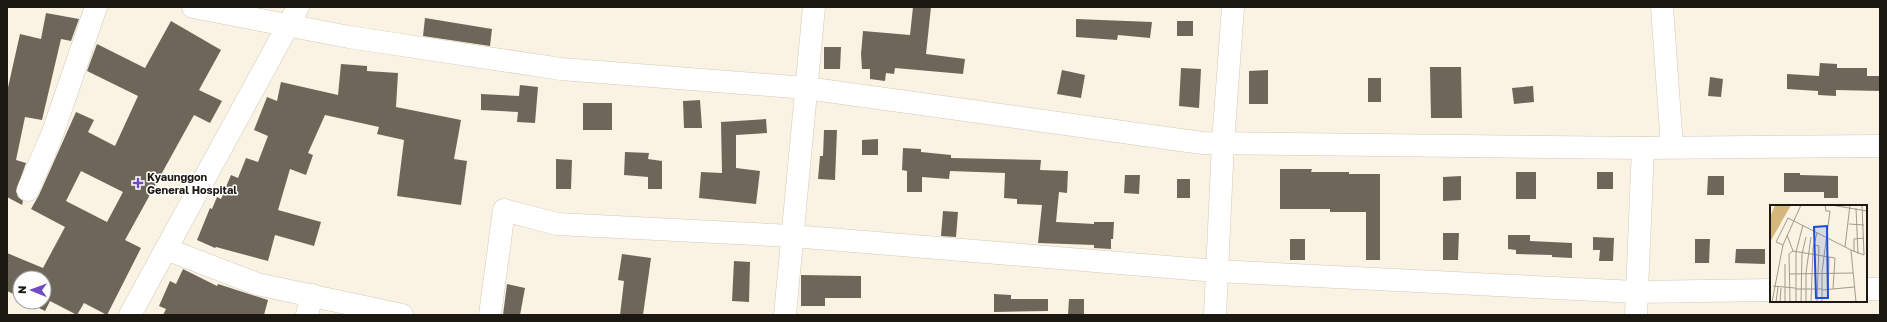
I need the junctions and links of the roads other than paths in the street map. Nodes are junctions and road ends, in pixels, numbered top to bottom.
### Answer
1 (96, 7) edge
2 (193, 7) edge
3 (298, 7) edge
4 (814, 7) edge
5 (1233, 7) edge
6 (1662, 7) edge
7 (288, 26) junction
8 (806, 88) junction
9 (1223, 143) junction
10 (1880, 146) edge
11 (1672, 147) junction
12 (1643, 148) junction
13 (28, 190) dead end
14 (792, 236) junction
15 (166, 249) junction
16 (1216, 271) junction
17 (1880, 288) edge
18 (1867, 289) edge
19 (1770, 290) edge
20 (1636, 292) junction
21 (309, 305) edge
22 (130, 315) edge
23 (402, 315) edge
24 (490, 315) edge
25 (785, 315) edge
26 (1214, 315) edge
27 (1636, 315) edge

1 - 13 street
2 - 7 street
3 - 7 street
4 - 8 street
5 - 9 street
6 - 11 street
7 - 8 street
7 - 15 street
8 - 9 street
8 - 14 street
9 - 12 street
9 - 16 street
10 - 11 street
11 - 12 street
12 - 20 street
14 - 16 street
14 - 24 street
14 - 25 street
15 - 21 street
15 - 22 street
16 - 20 street
16 - 26 street
17 - 18 street
19 - 20 street
20 - 27 street
21 - 23 street

